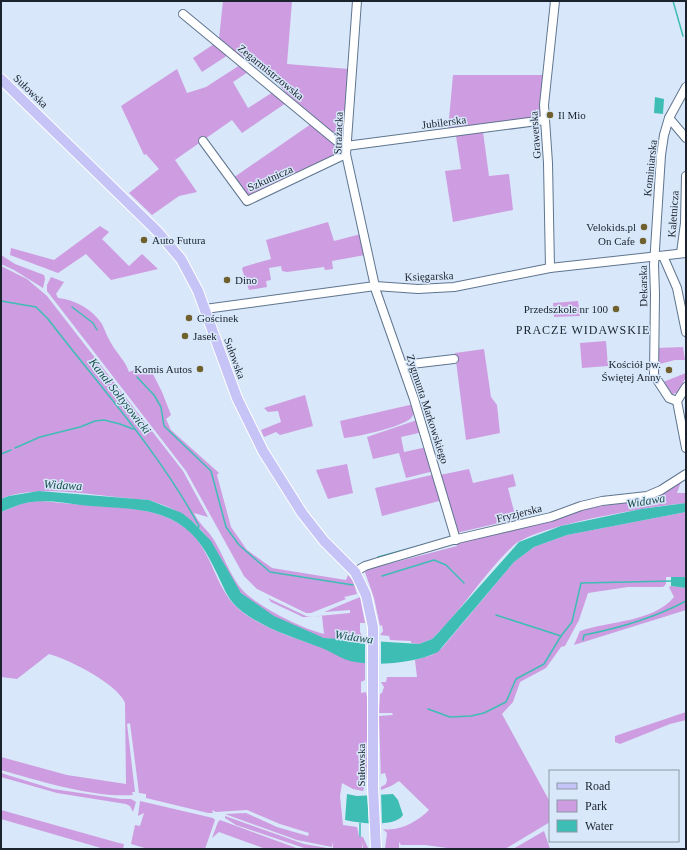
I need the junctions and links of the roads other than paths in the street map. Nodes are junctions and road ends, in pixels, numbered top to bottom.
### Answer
1 (357, 1) edge
2 (555, 1) edge
3 (183, 14) dead end
4 (1, 79) edge
5 (686, 87) edge
6 (669, 118) junction
7 (545, 120) junction
8 (686, 138) edge
9 (203, 141) dead end
10 (346, 150) junction
11 (686, 176) edge
12 (683, 252) edge
13 (663, 256) junction
14 (654, 257) junction
15 (550, 268) junction
16 (375, 286) junction
17 (205, 309) junction
18 (686, 332) edge
19 (454, 359) dead end
20 (403, 365) junction
21 (686, 387) edge
22 (673, 400) junction
23 (686, 448) edge
24 (686, 474) edge
25 (456, 540) junction
26 (355, 572) junction
27 (376, 849) edge

1 - 10 street, Strażacka
2 - 7 street, Grawerska
3 - 10 street, Zegarmistrzowska
4 - 17 main road, Sułowska
5 - 6 street, Kominiarska
6 - 8 street
6 - 14 street, Kominiarska
7 - 10 street, Jubilerska
7 - 15 street, Grawerska
9 - 10 street, Szkutnicza
10 - 16 street, Strażacka
11 - 12 street, Kaletnicza
12 - 13 street, Księgarska
13 - 14 street, Księgarska
13 - 18 street
14 - 15 street, Księgarska
14 - 22 street, Dekarska
15 - 16 street, Księgarska
16 - 17 street, Księgarska
16 - 20 street, Zygmunta Markowskiego
17 - 26 main road, Sułowska
19 - 20 street
20 - 25 street, Zygmunta Markowskiego
21 - 22 street
22 - 23 street
24 - 25 street, Fryzjerska
25 - 26 street, Fryzjerska
26 - 27 main road, Sułowska

